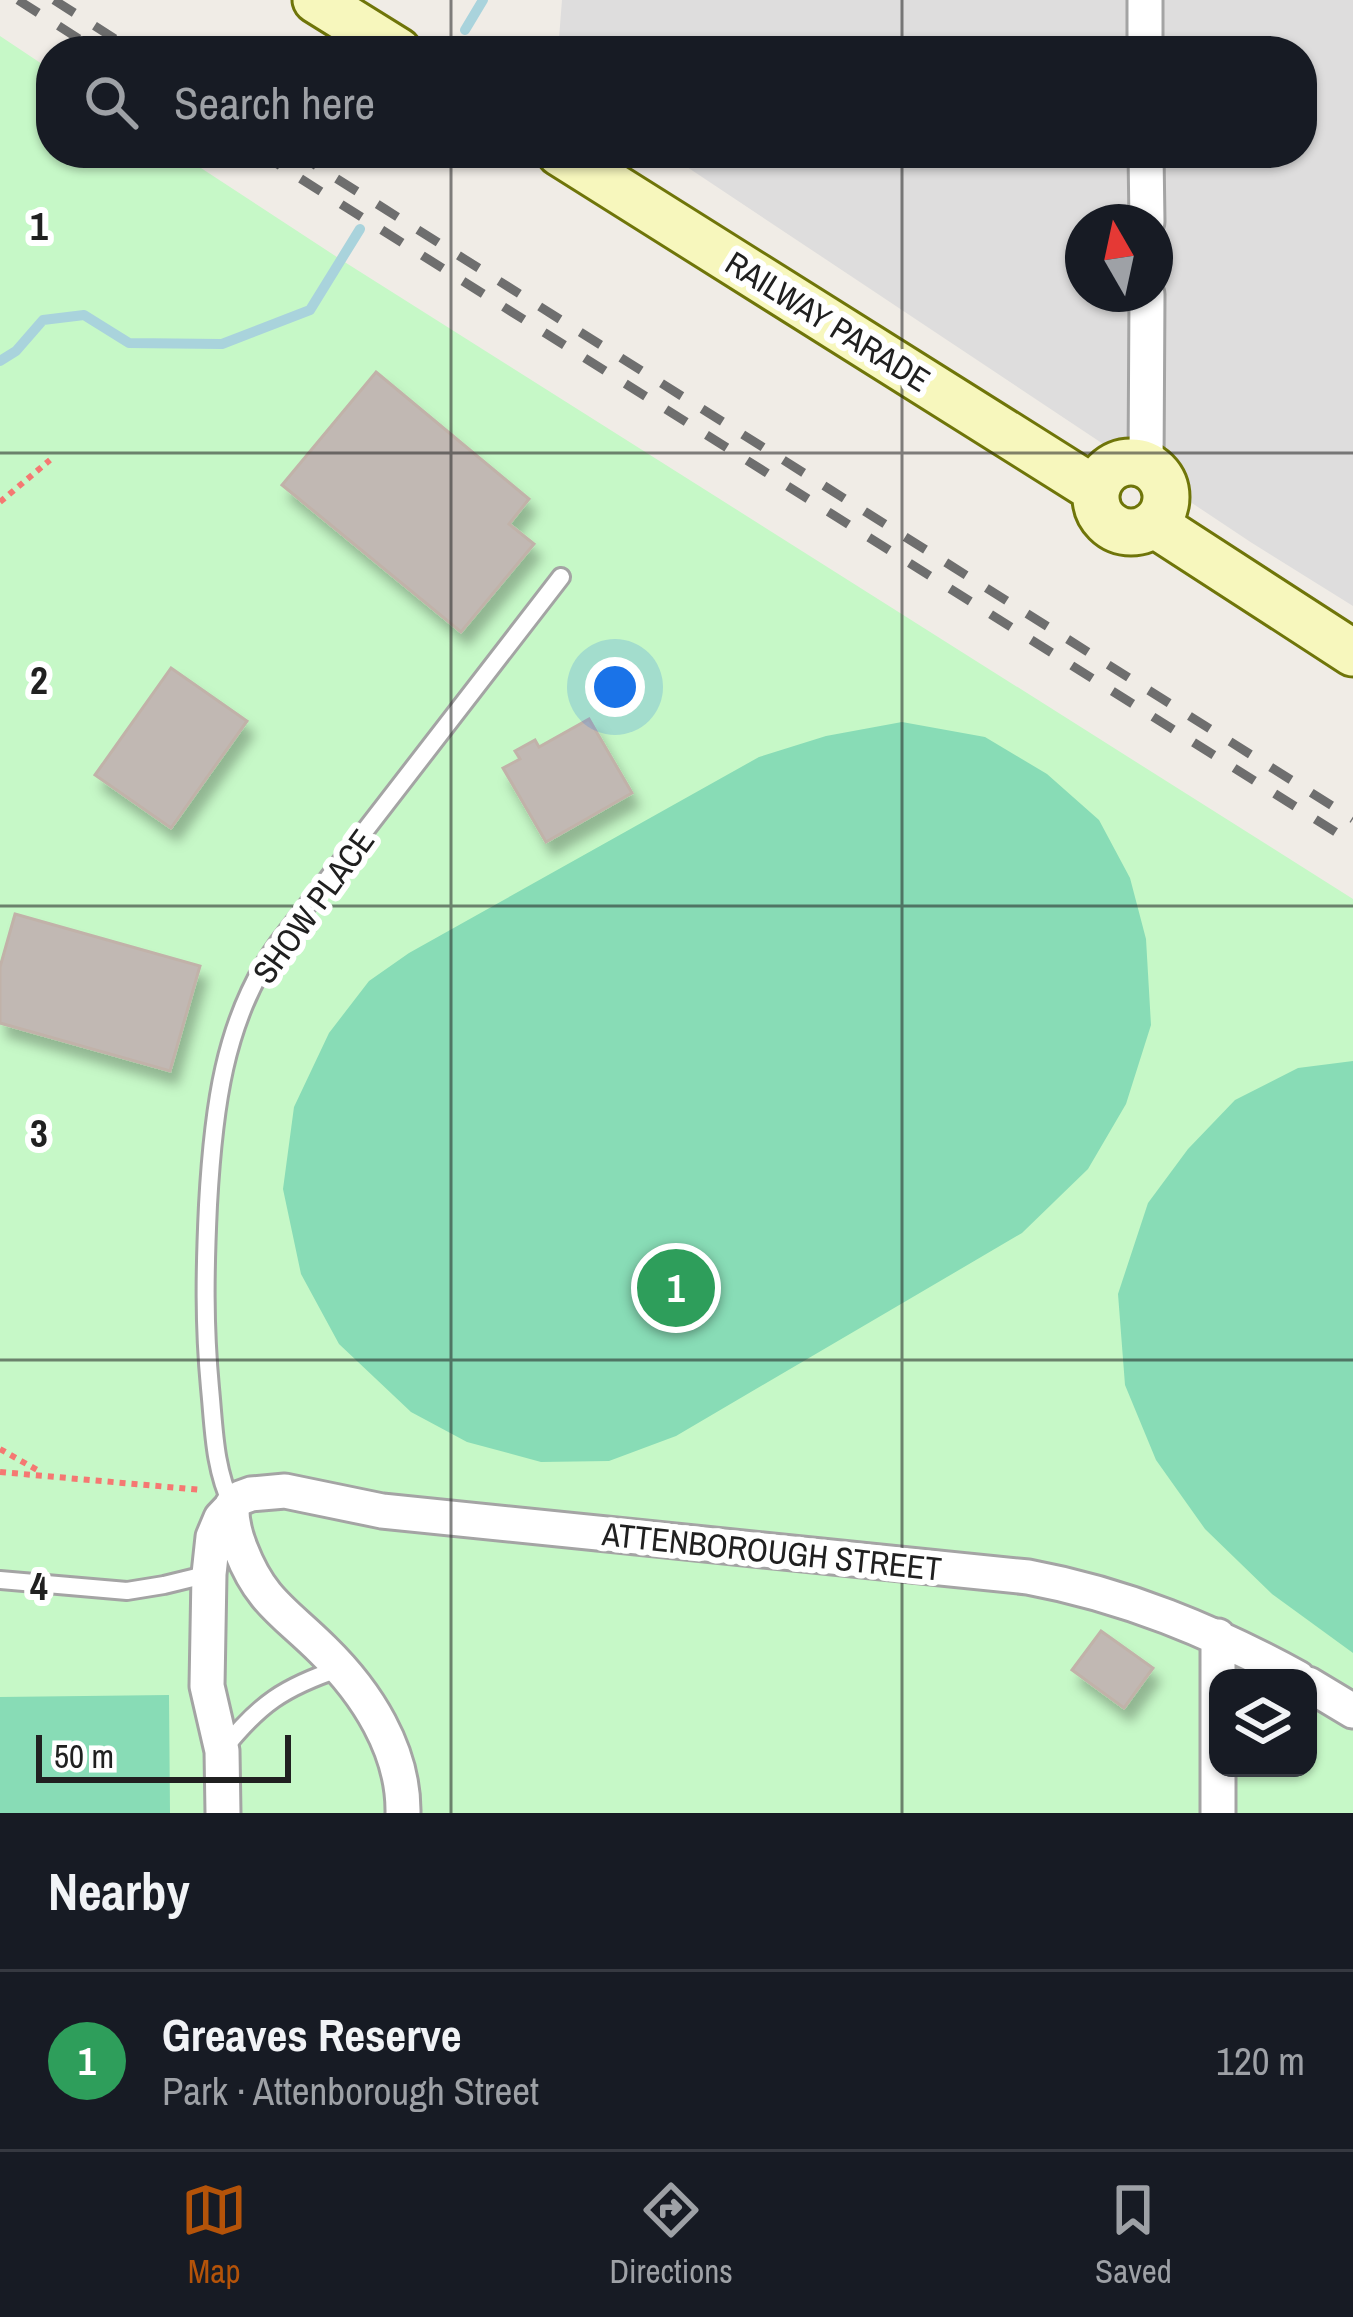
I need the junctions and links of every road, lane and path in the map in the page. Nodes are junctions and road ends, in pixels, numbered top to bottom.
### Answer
1 (316, 0) edge
2 (1145, 0) edge
3 (374, 36) edge
4 (1145, 36) edge
5 (584, 168) edge
6 (1146, 168) edge
7 (1147, 204) edge
8 (1147, 312) edge
9 (50, 460) dead end
10 (1146, 466) junction
11 (1096, 490) junction
12 (0, 502) edge
13 (1154, 524) junction
14 (561, 577) dead end
15 (1353, 653) edge
16 (0, 1449) edge
17 (0, 1472) edge
18 (43, 1474) junction
19 (227, 1496) junction
20 (209, 1574) junction
21 (0, 1580) edge
22 (1218, 1636) junction
23 (341, 1668) junction
24 (1281, 1669) edge
25 (1317, 1689) edge
26 (1353, 1711) edge
27 (222, 1751) junction
28 (224, 1813) edge
29 (403, 1813) edge
30 (1217, 1813) edge

1 - 3 main road
2 - 4 street
5 - 11 main road, RAILWAY PARADE
6 - 7 street
8 - 10 street
9 - 12 path
10 - 11 main road
10 - 13 main road
11 - 13 main road
13 - 15 main road
14 - 19 lane, SHOW PLACE
16 - 18 path
17 - 18 path
18 - 19 path
19 - 20 street
19 - 22 street, ATTENBOROUGH STREET
19 - 23 street
20 - 21 lane
20 - 27 street
22 - 24 street, ATTENBOROUGH STREET
22 - 30 street
23 - 27 lane
23 - 29 street
25 - 26 street
27 - 28 street

